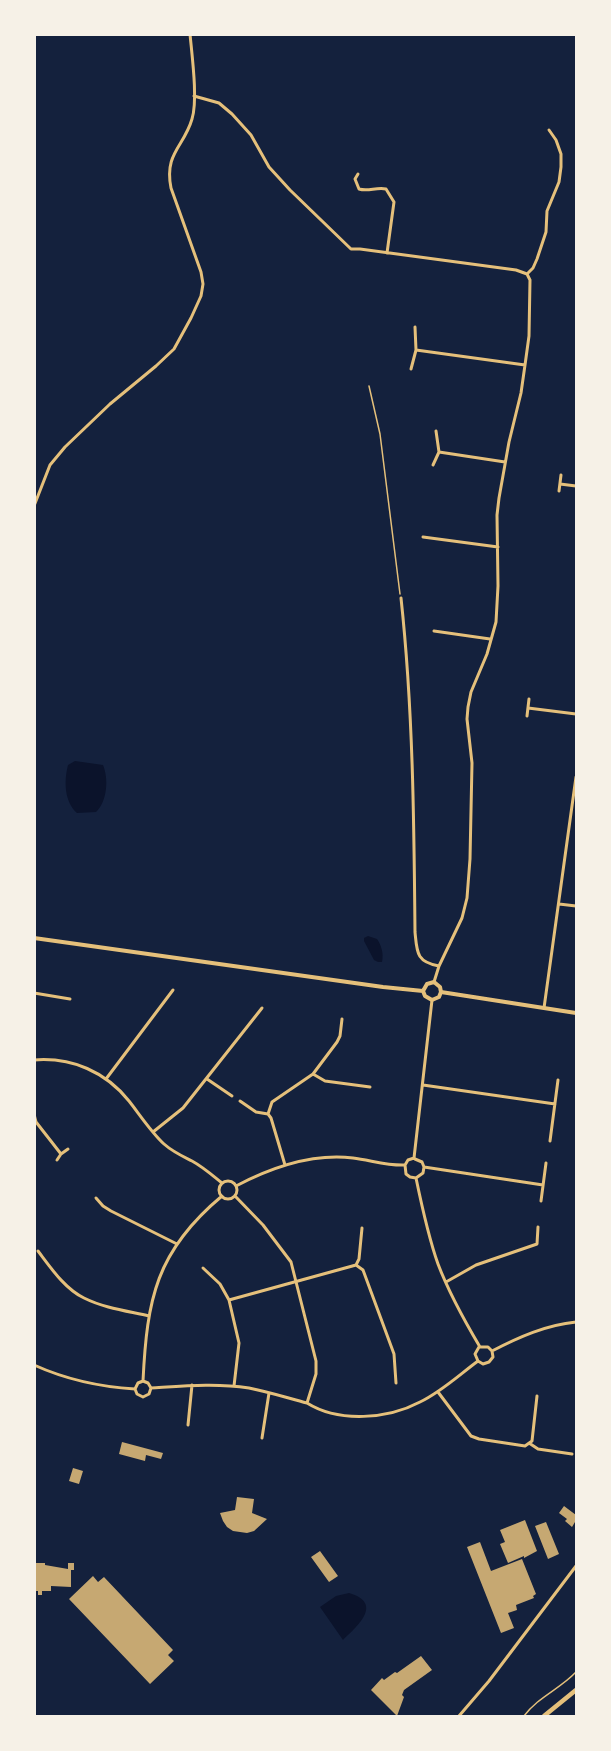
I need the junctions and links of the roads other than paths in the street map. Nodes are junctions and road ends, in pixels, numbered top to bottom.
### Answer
1 (190, 34) edge
2 (194, 96) junction
3 (549, 130) dead end
4 (358, 174) dead end
5 (387, 253) junction
6 (527, 274) junction
7 (415, 327) dead end
8 (416, 350) junction
9 (525, 365) junction
10 (411, 369) dead end
11 (436, 431) dead end
12 (439, 452) junction
13 (505, 462) junction
14 (433, 465) dead end
15 (561, 476) dead end
16 (560, 484) junction
17 (576, 486) edge
18 (559, 491) dead end
19 (34, 506) edge
20 (423, 537) dead end
21 (498, 547) junction
22 (401, 598) road end
23 (434, 631) dead end
24 (490, 639) junction
25 (529, 699) dead end
26 (528, 708) junction
27 (576, 714) edge
28 (527, 716) dead end
29 (576, 777) edge
30 (559, 904) junction
31 (576, 906) edge
32 (34, 938) edge
33 (439, 966) junction
34 (434, 982) junction
35 (174, 990) dead end
36 (423, 991) junction
37 (441, 992) junction
38 (34, 993) edge
39 (70, 999) dead end
40 (432, 1000) junction
41 (262, 1008) dead end
42 (544, 1008) junction
43 (576, 1013) edge
44 (342, 1019) dead end
45 (34, 1060) edge
46 (313, 1074) junction
47 (106, 1078) junction
48 (207, 1078) junction
49 (558, 1080) dead end
50 (423, 1085) junction
51 (370, 1087) dead end
52 (232, 1096) dead end
53 (240, 1101) dead end
54 (555, 1104) junction
55 (34, 1114) edge
56 (268, 1114) junction
57 (153, 1132) junction
58 (550, 1141) dead end
59 (68, 1149) dead end
60 (61, 1154) junction
61 (414, 1158) junction
62 (57, 1160) dead end
63 (546, 1163) dead end
64 (285, 1165) junction
65 (405, 1165) junction
66 (424, 1167) junction
67 (416, 1178) junction
68 (222, 1184) junction
69 (543, 1185) junction
70 (236, 1186) junction
71 (222, 1196) junction
72 (235, 1196) junction
73 (96, 1198) dead end
74 (541, 1201) dead end
75 (538, 1227) dead end
76 (362, 1228) dead end
77 (177, 1244) junction
78 (38, 1251) dead end
79 (356, 1264) junction
80 (203, 1268) dead end
81 (296, 1282) junction
82 (446, 1282) junction
83 (229, 1300) junction
84 (149, 1316) junction
85 (576, 1322) edge
86 (480, 1347) junction
87 (492, 1351) junction
88 (478, 1361) junction
89 (34, 1365) edge
90 (143, 1381) junction
91 (396, 1383) dead end
92 (192, 1385) junction
93 (234, 1386) junction
94 (151, 1388) junction
95 (135, 1389) junction
96 (438, 1392) junction
97 (269, 1393) junction
98 (537, 1396) dead end
99 (308, 1403) junction
100 (188, 1425) dead end
101 (262, 1437) dead end
102 (529, 1443) junction
103 (572, 1454) dead end
104 (576, 1566) edge
105 (576, 1690) edge
106 (459, 1716) edge
107 (544, 1716) edge

1 - 2 street
2 - 5 street
2 - 19 street
3 - 6 street
4 - 5 street
5 - 6 street
6 - 9 street
7 - 8 street
8 - 9 street
8 - 10 street
9 - 13 street
11 - 12 street
12 - 13 street
12 - 14 street
13 - 21 street
15 - 16 street
16 - 17 street
16 - 18 street
20 - 21 street
21 - 24 street
22 - 33 street
23 - 24 street
24 - 33 street
25 - 26 street
26 - 27 street
26 - 28 street
29 - 30 street
30 - 31 street
30 - 42 street
32 - 36 main road
33 - 34 street
34 - 36 main road
34 - 37 main road
35 - 47 street
36 - 40 main road
37 - 40 main road
37 - 42 main road
38 - 39 street
40 - 50 street
41 - 48 street
42 - 43 main road
44 - 46 street
45 - 47 street
46 - 51 street
46 - 56 street
47 - 57 street
48 - 52 street
48 - 57 street
49 - 54 street
50 - 54 street
50 - 61 street
53 - 56 street
54 - 58 street
55 - 60 street
56 - 64 street
57 - 68 street
59 - 60 street
60 - 62 street
61 - 65 street
61 - 66 street
63 - 69 street
64 - 65 street
64 - 70 street
65 - 67 street
66 - 67 street
66 - 69 street
67 - 82 street
68 - 70 street
68 - 71 street
69 - 74 street
70 - 72 street
71 - 72 street
71 - 77 street
72 - 81 street
73 - 77 street
75 - 82 street
76 - 79 street
77 - 84 street
78 - 84 street
79 - 81 street
79 - 91 street
80 - 83 street
81 - 83 street
81 - 99 street
82 - 86 street
83 - 93 street
84 - 90 street
85 - 87 street
86 - 87 street
86 - 88 street
87 - 88 street
88 - 96 street
89 - 95 street
90 - 94 street
90 - 95 street
92 - 93 street
92 - 94 street
92 - 100 street
93 - 97 street
94 - 95 street
96 - 99 street
96 - 102 street
97 - 99 street
97 - 101 street
98 - 102 street
102 - 103 street
104 - 106 street
105 - 107 highway

